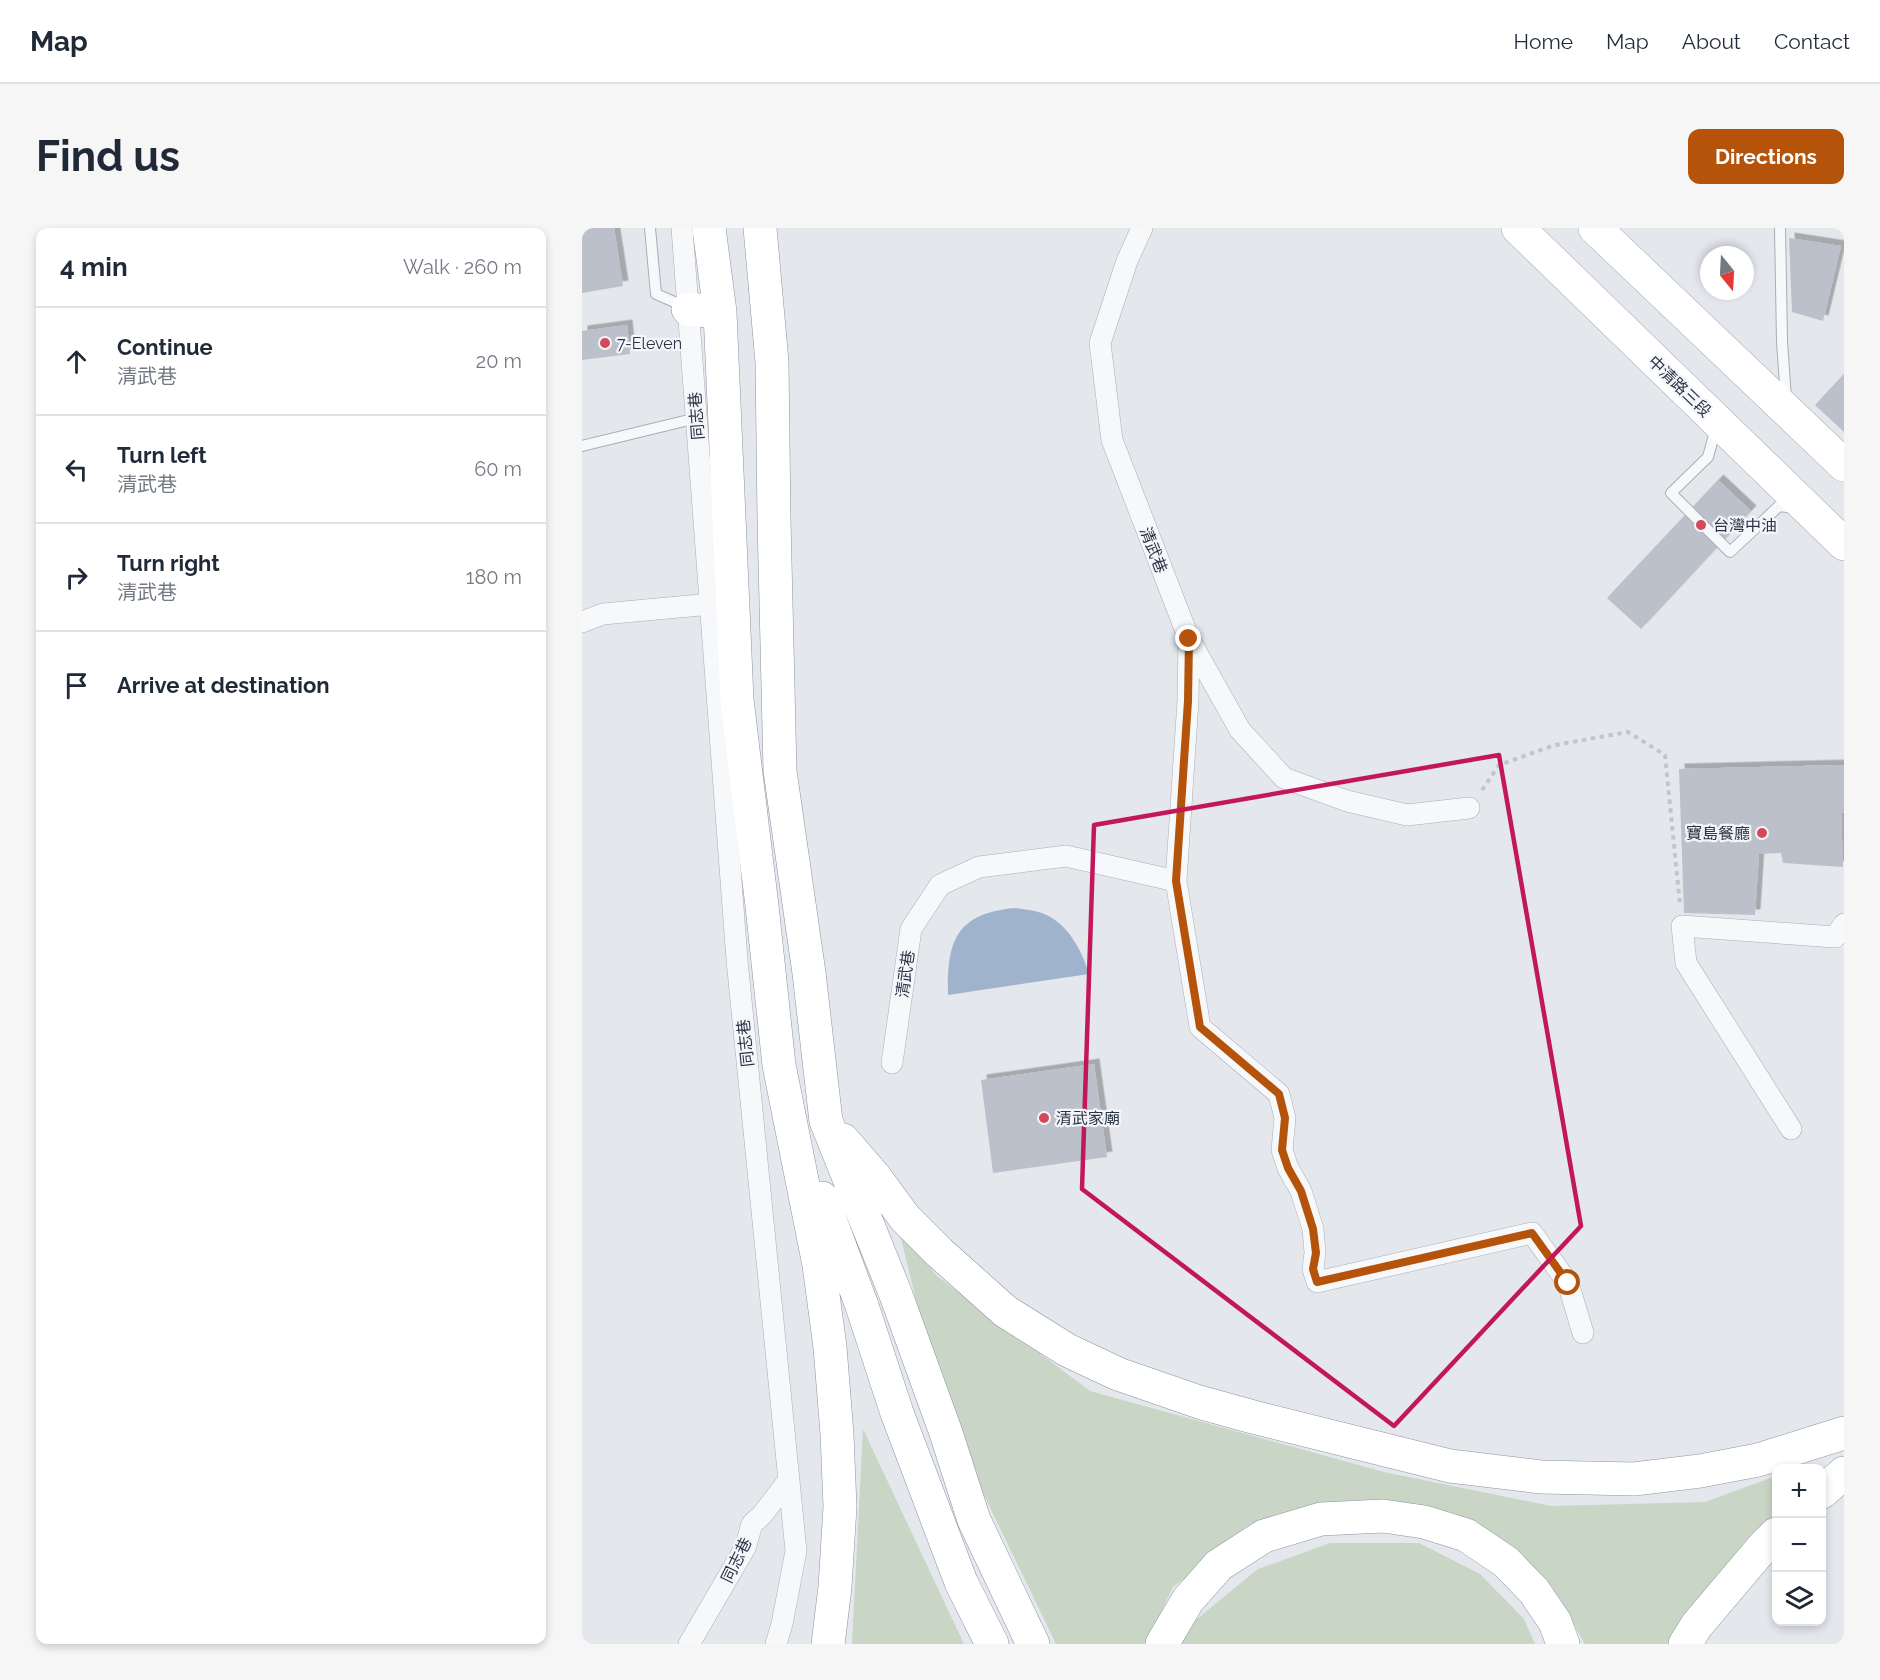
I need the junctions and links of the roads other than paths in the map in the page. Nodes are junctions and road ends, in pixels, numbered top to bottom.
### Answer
1 (650, 228) edge
2 (682, 228) edge
3 (709, 228) edge
4 (760, 228) edge
5 (1142, 228) edge
6 (1518, 228) edge
7 (1595, 228) edge
8 (1780, 228) edge
9 (688, 309) junction
10 (720, 312) junction
11 (1787, 411) junction
12 (697, 418) junction
13 (1713, 418) junction
14 (582, 446) edge
15 (1844, 465) edge
16 (1807, 509) junction
17 (1844, 544) edge
18 (711, 604) junction
19 (582, 622) edge
20 (1189, 639) junction
21 (1469, 808) road end
22 (1176, 881) junction
23 (1844, 924) edge
24 (892, 1063) dead end
25 (786, 1101) junction
26 (826, 1121) junction
27 (1791, 1129) dead end
28 (1583, 1333) dead end
29 (1844, 1433) edge
30 (1844, 1473) edge
31 (788, 1481) junction
32 (1826, 1488) edge
33 (1772, 1538) edge
34 (689, 1644) edge
35 (776, 1644) edge
36 (828, 1644) edge
37 (992, 1644) edge
38 (1033, 1644) edge
39 (1162, 1644) edge
40 (1563, 1644) edge
41 (1685, 1644) edge

1 - 9 lane
2 - 9 street, 同志巷
3 - 10 main road
4 - 26 main road
5 - 20 street, 清武巷
6 - 13 main road, 中清路三段
7 - 11 main road
8 - 11 lane
9 - 10 main road
9 - 12 street, 同志巷
10 - 25 main road
11 - 15 main road
12 - 14 lane
12 - 18 street, 同志巷
13 - 16 main road, 中清路三段
13 - 16 lane
16 - 17 main road, 中清路三段
18 - 19 street
18 - 31 street, 同志巷
20 - 21 street
20 - 22 street, 清武巷
22 - 24 street, 清武巷
22 - 28 street, 清武巷
23 - 27 street
25 - 36 main road
25 - 37 main road
26 - 29 main road
26 - 38 main road
30 - 32 main road
31 - 34 street, 同志巷
31 - 35 street, 同志巷
33 - 41 main road
39 - 40 main road

